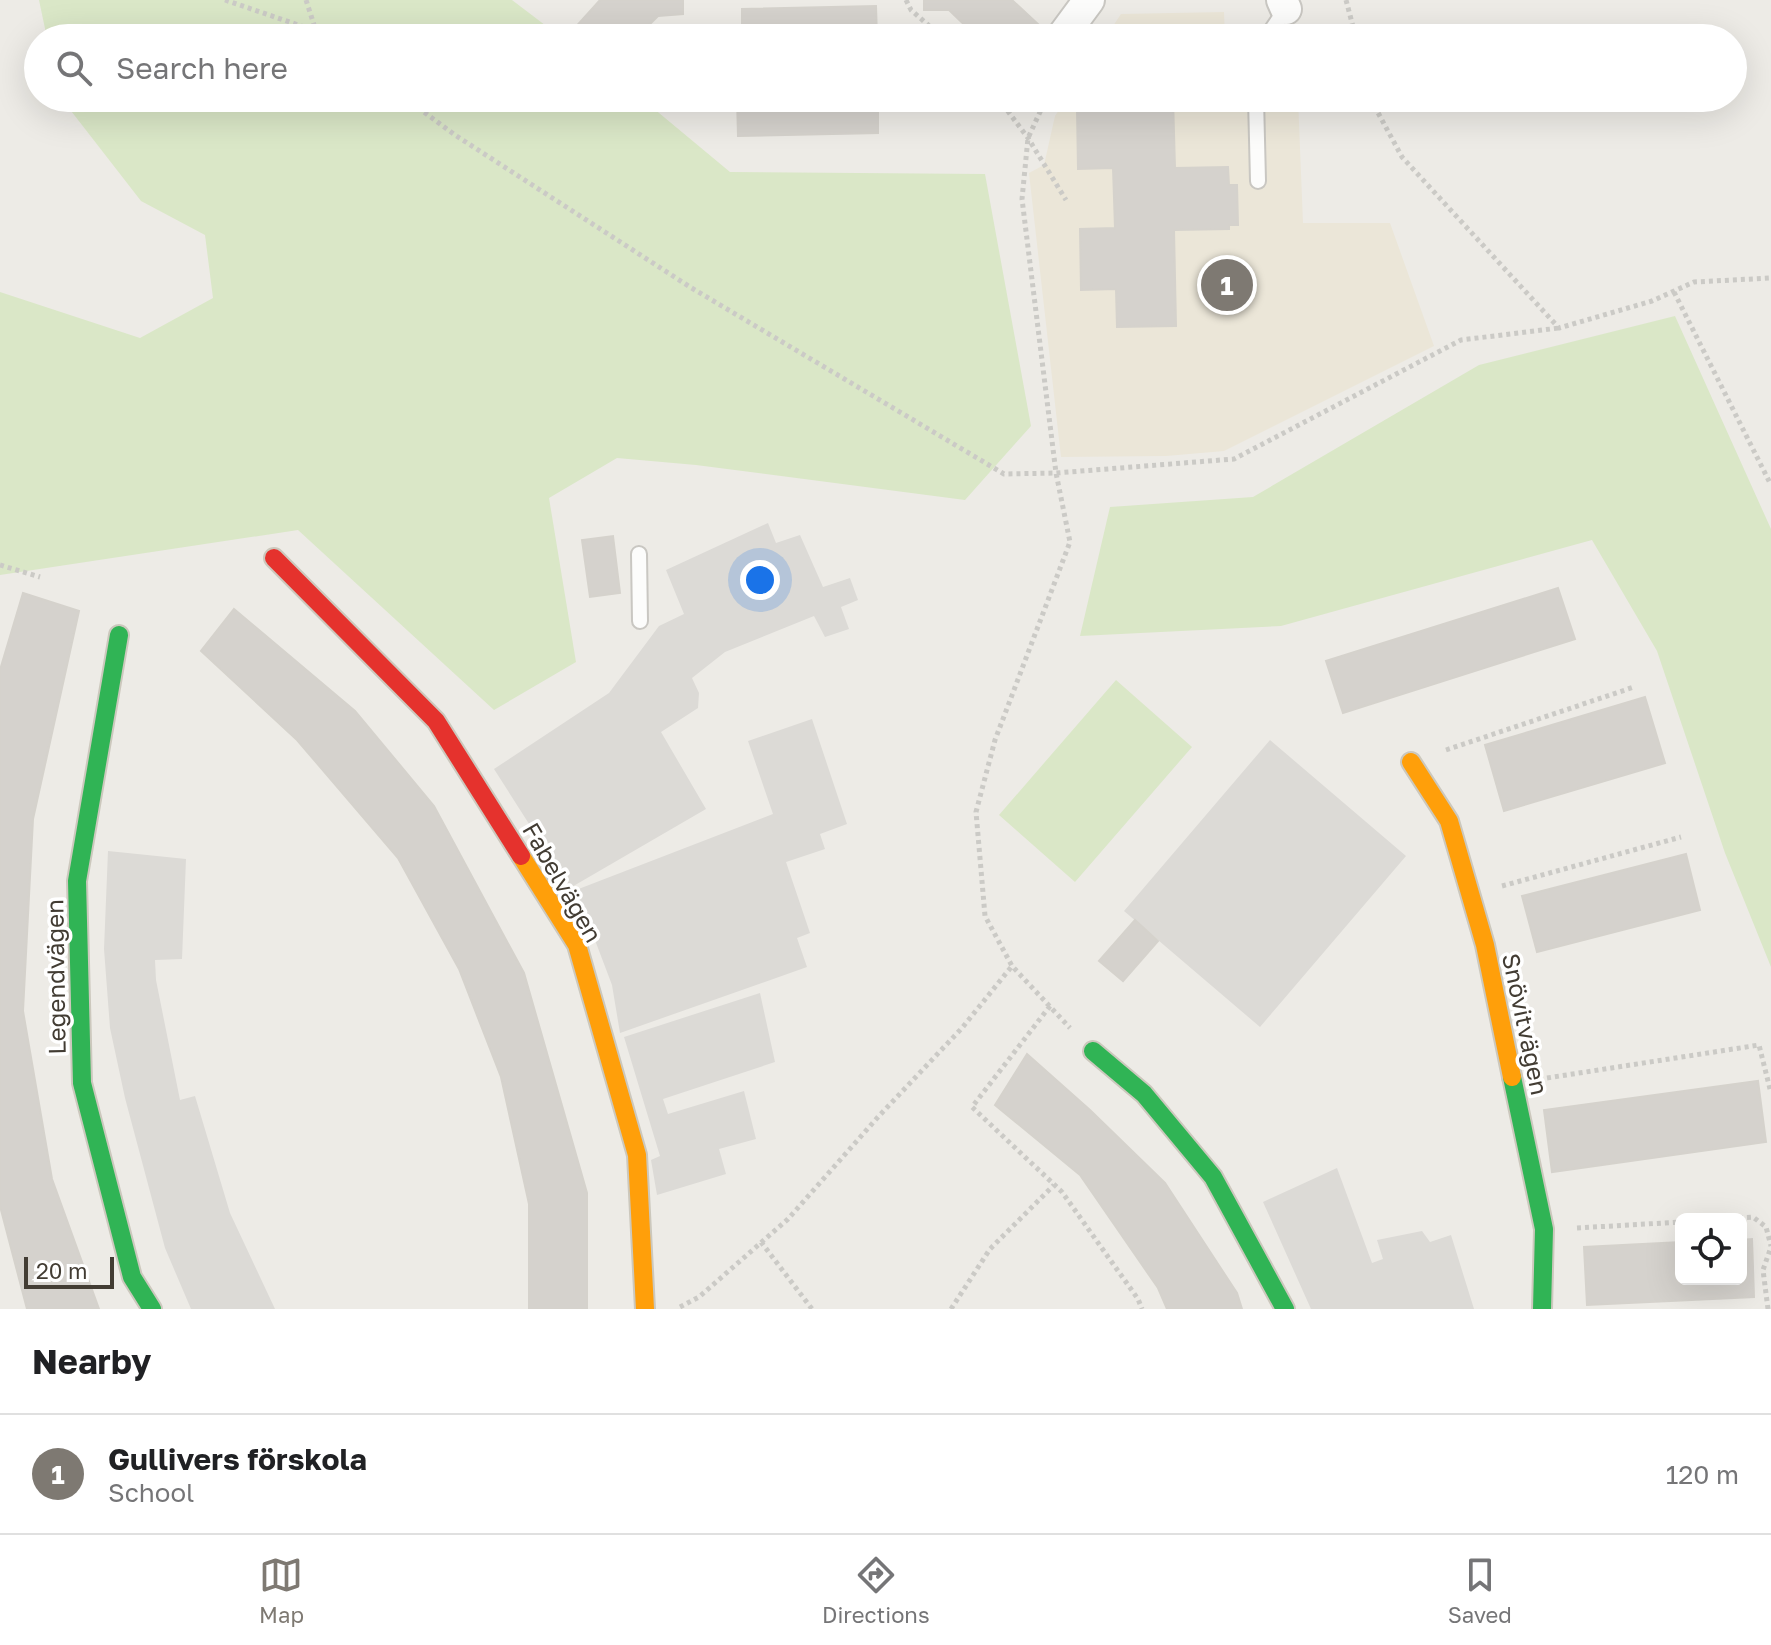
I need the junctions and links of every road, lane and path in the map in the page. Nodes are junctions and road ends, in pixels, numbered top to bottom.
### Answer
1 (225, 0) edge
2 (306, 0) edge
3 (906, 0) edge
4 (1089, 0) edge
5 (1346, 0) edge
6 (1284, 5) edge
7 (295, 24) edge
8 (314, 24) edge
9 (927, 24) edge
10 (1071, 24) edge
11 (1274, 24) edge
12 (1352, 24) edge
13 (424, 112) edge
14 (1008, 112) edge
15 (1040, 112) edge
16 (1256, 112) edge
17 (1378, 112) edge
18 (1028, 138) junction
19 (1258, 181) dead end
20 (1066, 200) dead end
21 (1771, 278) edge
22 (1674, 292) junction
23 (1559, 328) junction
24 (1056, 473) junction
25 (1771, 485) edge
26 (639, 554) dead end
27 (274, 558) dead end
28 (0, 565) edge
29 (40, 577) dead end
30 (640, 621) dead end
31 (119, 635) dead end
32 (1634, 687) dead end
33 (1411, 762) joint
34 (1681, 837) dead end
35 (1471, 895) junction
36 (1012, 966) junction
37 (1050, 1006) junction
38 (1093, 1051) joint
39 (1515, 1083) junction
40 (1771, 1093) edge
41 (1054, 1185) junction
42 (1747, 1217) edge
43 (1675, 1222) edge
44 (1544, 1229) junction
45 (761, 1242) junction
46 (1771, 1247) edge
47 (152, 1309) edge
48 (645, 1309) edge
49 (675, 1309) edge
50 (812, 1309) edge
51 (951, 1309) edge
52 (1142, 1309) edge
53 (1285, 1309) edge
54 (1542, 1309) edge
55 (1768, 1309) edge

1 - 7 path
2 - 8 path
3 - 9 path
4 - 10 street
5 - 12 path
6 - 11 lane
13 - 24 path
14 - 18 path
15 - 18 path
16 - 19 lane
17 - 23 path
18 - 20 path
18 - 24 path
21 - 22 path
22 - 23 path
22 - 25 path
23 - 24 path
24 - 36 path
26 - 30 lane
27 - 48 street, Fabelvägen
28 - 29 path
31 - 47 street, Legendvägen
32 - 33 path
33 - 35 street, Snövitvägen
34 - 35 path
35 - 39 street, Snövitvägen
36 - 37 path
36 - 45 path
37 - 38 path
37 - 41 path
38 - 53 street
39 - 40 path
39 - 44 street, Snövitvägen
41 - 51 path
41 - 52 path
42 - 46 path
43 - 44 path
44 - 54 street, Snövitvägen
45 - 49 path
45 - 50 path
46 - 55 path

